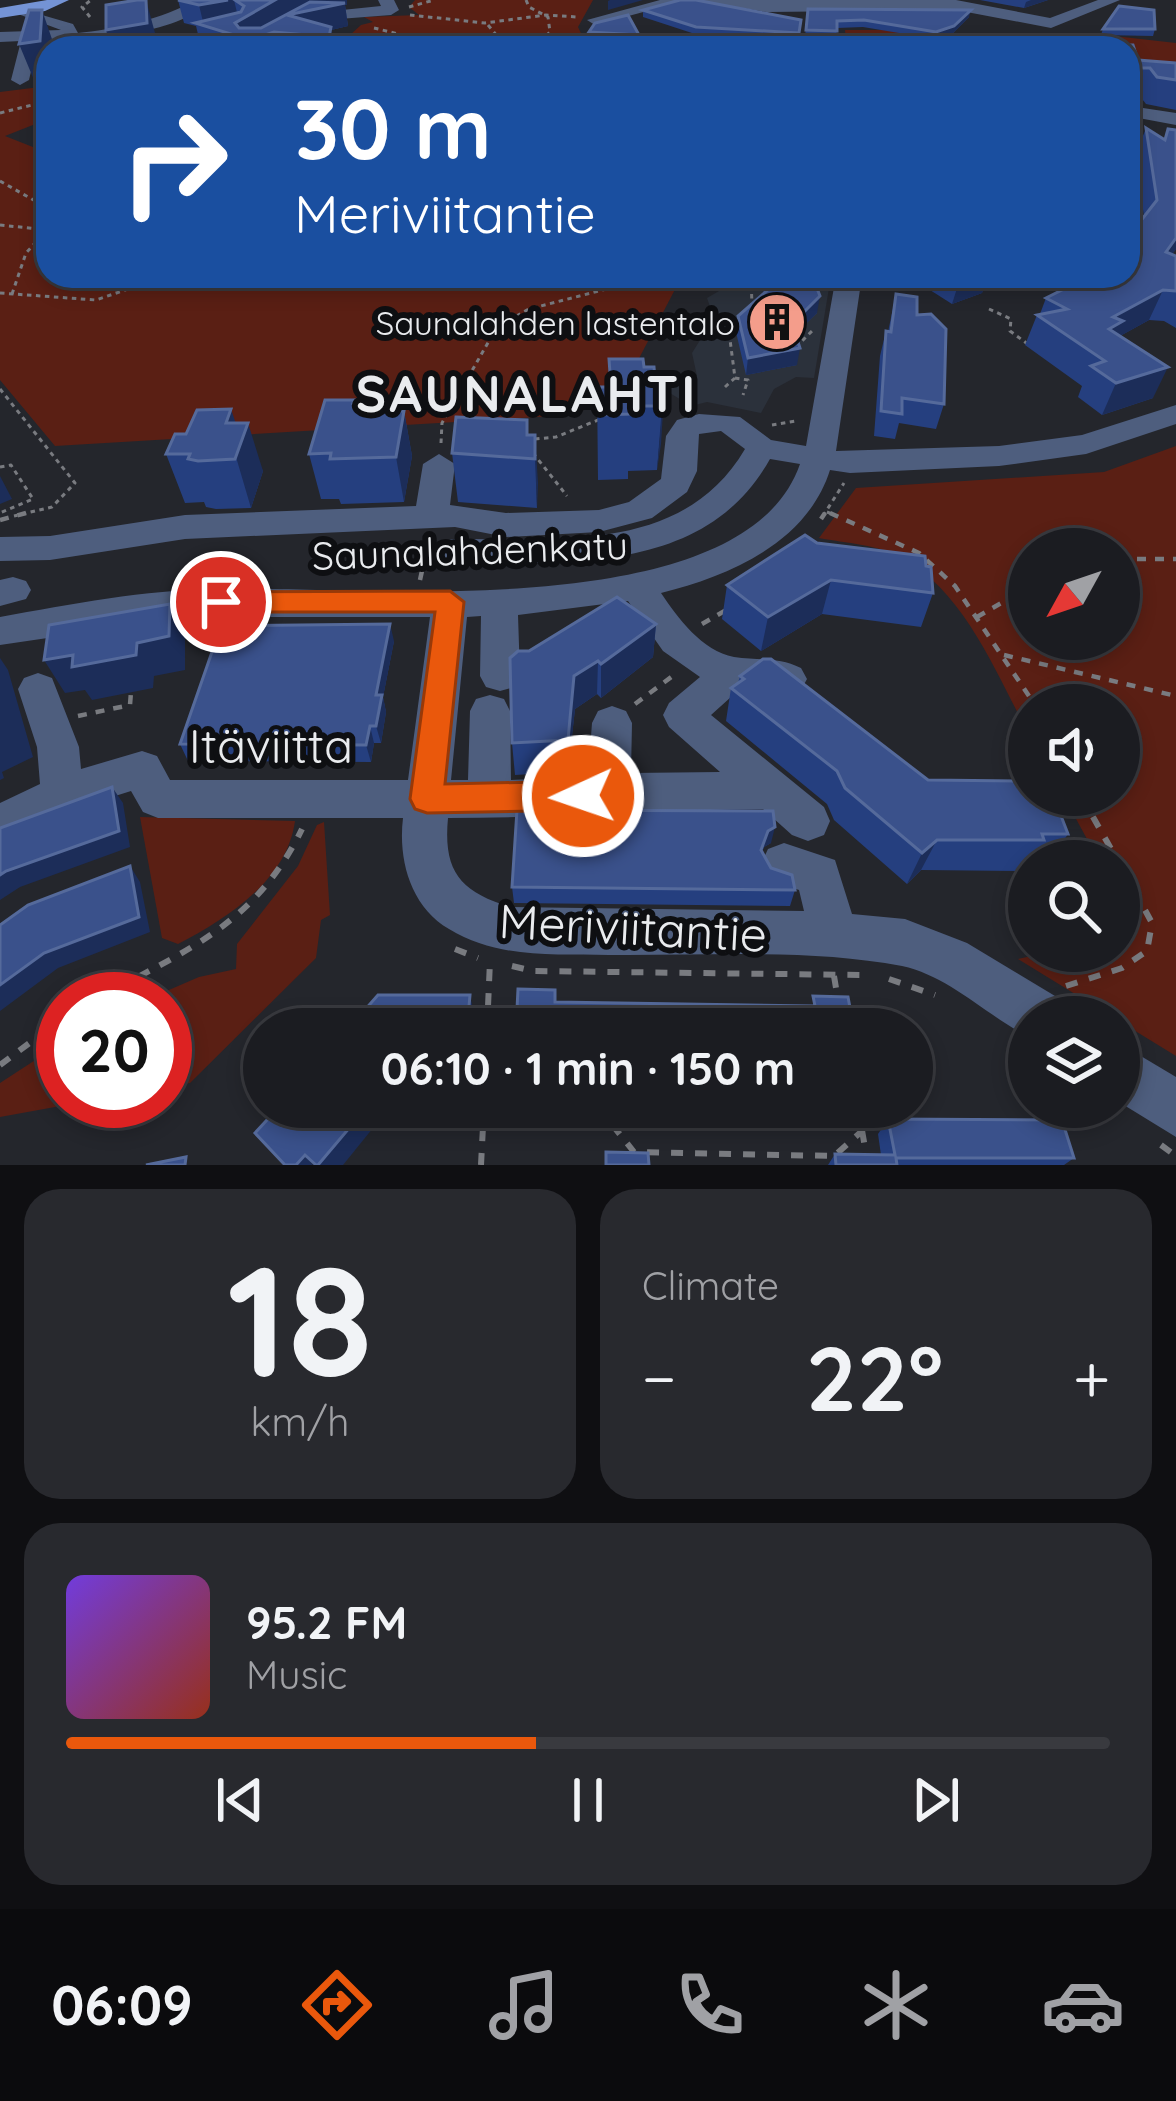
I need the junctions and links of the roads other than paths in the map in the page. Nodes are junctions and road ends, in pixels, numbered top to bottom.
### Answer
1 (206, 0) edge
2 (299, 0) edge
3 (680, 0) edge
4 (699, 0) edge
5 (1112, 0) edge
6 (56, 2) edge
7 (389, 5) edge
8 (25, 11) junction
9 (0, 13) edge
10 (309, 17) junction
11 (595, 20) edge
12 (85, 30) edge
13 (178, 32) road end
14 (205, 36) edge
15 (264, 36) edge
16 (0, 38) edge
17 (36, 45) edge
18 (27, 48) junction
19 (0, 61) edge
20 (20, 80) edge
21 (1140, 114) edge
22 (1176, 119) edge
23 (1140, 142) edge
24 (1176, 147) edge
25 (847, 288) edge
26 (1176, 414) edge
27 (748, 424) junction
28 (446, 447) dead end
29 (819, 458) junction
30 (430, 518) junction
31 (0, 549) edge
32 (438, 557) road end
33 (640, 590) junction
34 (433, 593) junction
35 (499, 599) junction
36 (0, 631) edge
37 (732, 673) junction
38 (812, 699) edge
39 (44, 706) road end
40 (626, 711) road end
41 (774, 790) junction
42 (609, 792) junction
43 (62, 794) junction
44 (493, 798) junction
45 (427, 799) junction
46 (808, 821) dead end
47 (0, 825) edge
48 (784, 864) dead end
49 (834, 956) junction
50 (1009, 996) edge
51 (1140, 1085) edge
52 (1176, 1110) edge

1 - 12 street
2 - 10 street
3 - 11 street
4 - 5 street
6 - 8 main road
6 - 12 street
7 - 10 street
8 - 9 main road
8 - 12 street
10 - 15 street
13 - 14 street
16 - 18 street
17 - 18 street
18 - 19 street
18 - 20 street
21 - 22 street
23 - 24 street
25 - 29 street, Saunalahdenkatu
26 - 29 street
27 - 29 street
27 - 30 street
27 - 32 street
28 - 30 street
29 - 33 street, Saunalahdenkatu
30 - 31 street
33 - 35 street, Saunalahdenkatu
33 - 37 street
34 - 35 street, Saunalahdenkatu
34 - 36 street, Saunalahdenkatu
34 - 45 street, Meriviitantie
35 - 44 street
37 - 38 street
37 - 41 street
39 - 43 street
40 - 42 street
41 - 42 street
41 - 46 street
42 - 44 street
43 - 45 street, Itäviitta
43 - 47 street, Itäviitta
44 - 45 street
45 - 49 street, Meriviitantie
48 - 49 street
49 - 50 street, Meriviitantie
51 - 52 street

